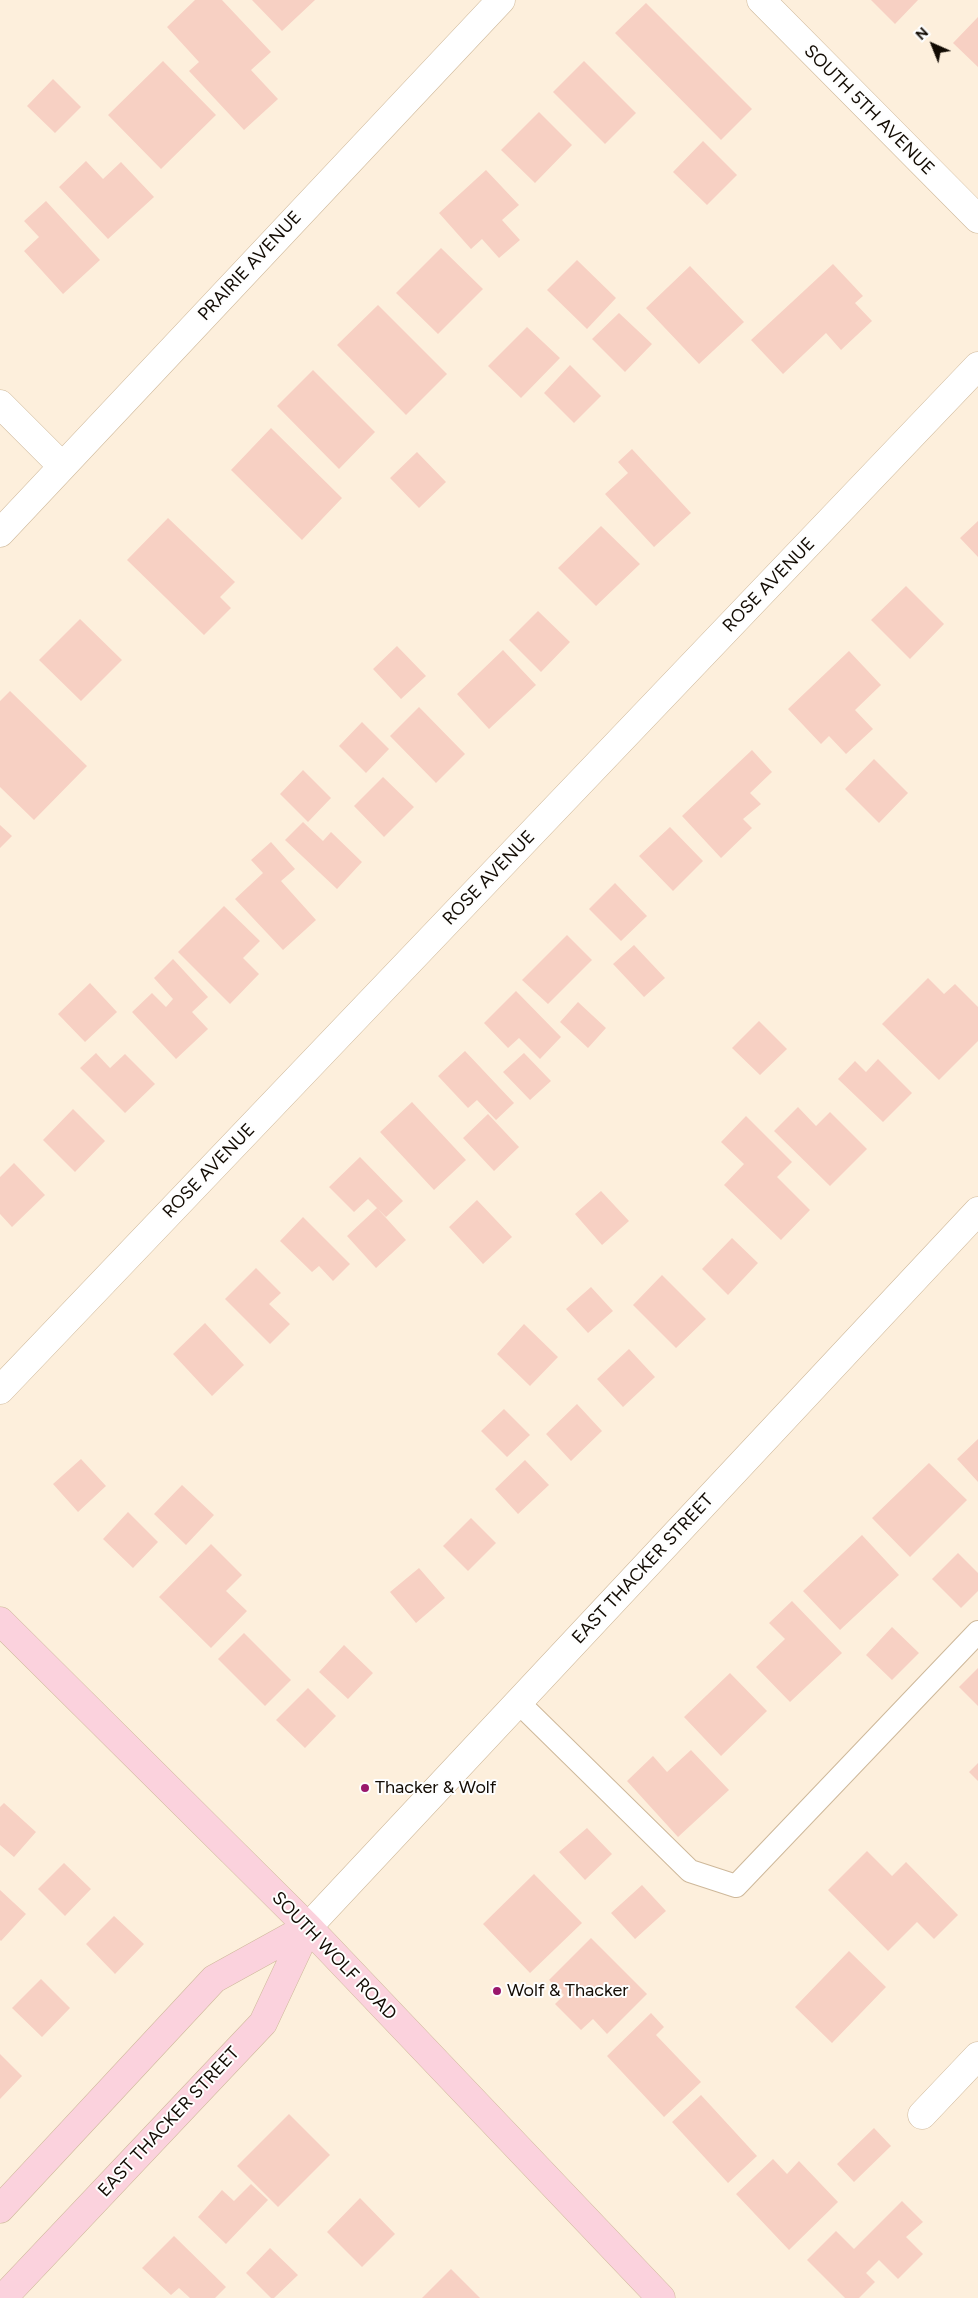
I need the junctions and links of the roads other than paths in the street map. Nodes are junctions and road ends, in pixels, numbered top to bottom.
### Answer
1 (501, 0) edge
2 (761, 0) edge
3 (978, 219) edge
4 (978, 366) edge
5 (0, 404) edge
6 (62, 466) junction
7 (0, 533) edge
8 (978, 1211) edge
9 (0, 1390) edge
10 (0, 1621) edge
11 (978, 1632) edge
12 (518, 1702) junction
13 (308, 1927) junction
14 (978, 2056) edge
15 (922, 2115) dead end
16 (0, 2209) edge
17 (3, 2298) edge
18 (661, 2298) edge

1 - 6 street, PRAIRIE AVENUE
2 - 3 street, SOUTH 5TH AVENUE
4 - 9 street, ROSE AVENUE
5 - 6 street
6 - 7 street, PRAIRIE AVENUE
8 - 12 street, EAST THACKER STREET
10 - 13 main road, SOUTH WOLF ROAD
11 - 12 lane
12 - 13 street, EAST THACKER STREET
13 - 16 main road, EAST THACKER STREET
13 - 17 main road, EAST THACKER STREET
13 - 18 main road, SOUTH WOLF ROAD
14 - 15 street

